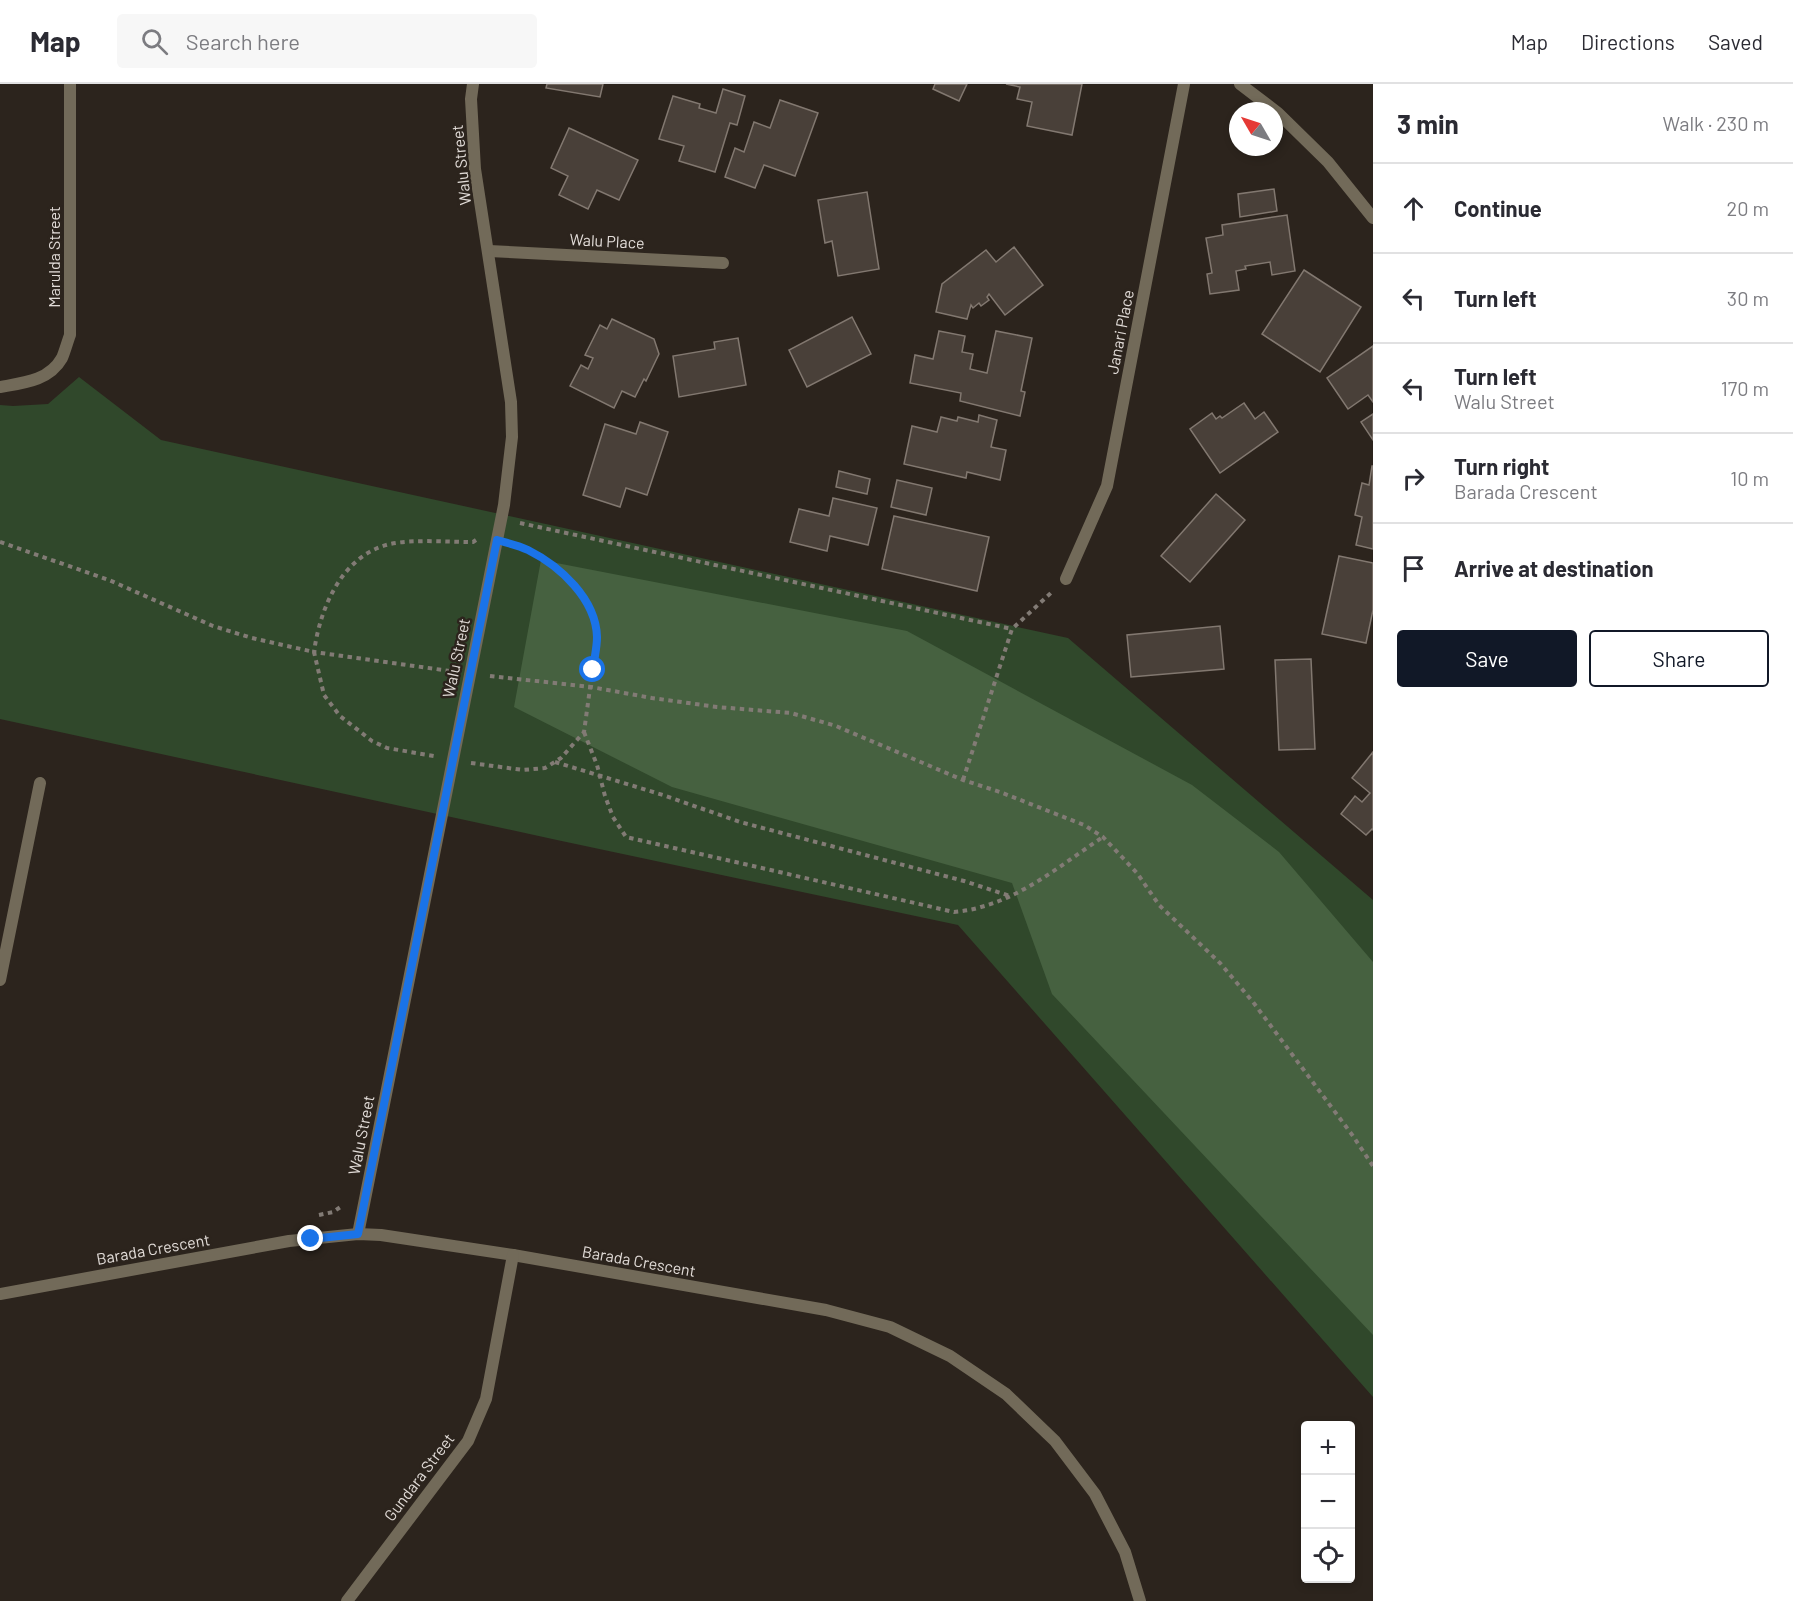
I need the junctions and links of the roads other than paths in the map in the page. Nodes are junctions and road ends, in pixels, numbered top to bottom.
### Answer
1 (70, 84) edge
2 (473, 84) edge
3 (1185, 84) edge
4 (1240, 84) edge
5 (1373, 218) edge
6 (489, 251) junction
7 (723, 263) dead end
8 (0, 387) edge
9 (1066, 579) road end
10 (40, 783) dead end
11 (0, 980) edge
12 (358, 1234) junction
13 (513, 1255) junction
14 (0, 1294) edge
15 (347, 1601) edge
16 (1140, 1601) edge

1 - 8 street, Marulda Street
2 - 6 street, Walu Street
3 - 9 street, Janari Place
4 - 5 street
6 - 7 street, Walu Place
6 - 12 street, Walu Street
10 - 11 street
12 - 13 street, Barada Crescent
12 - 14 street, Barada Crescent
13 - 15 street, Gundara Street
13 - 16 street, Barada Crescent

